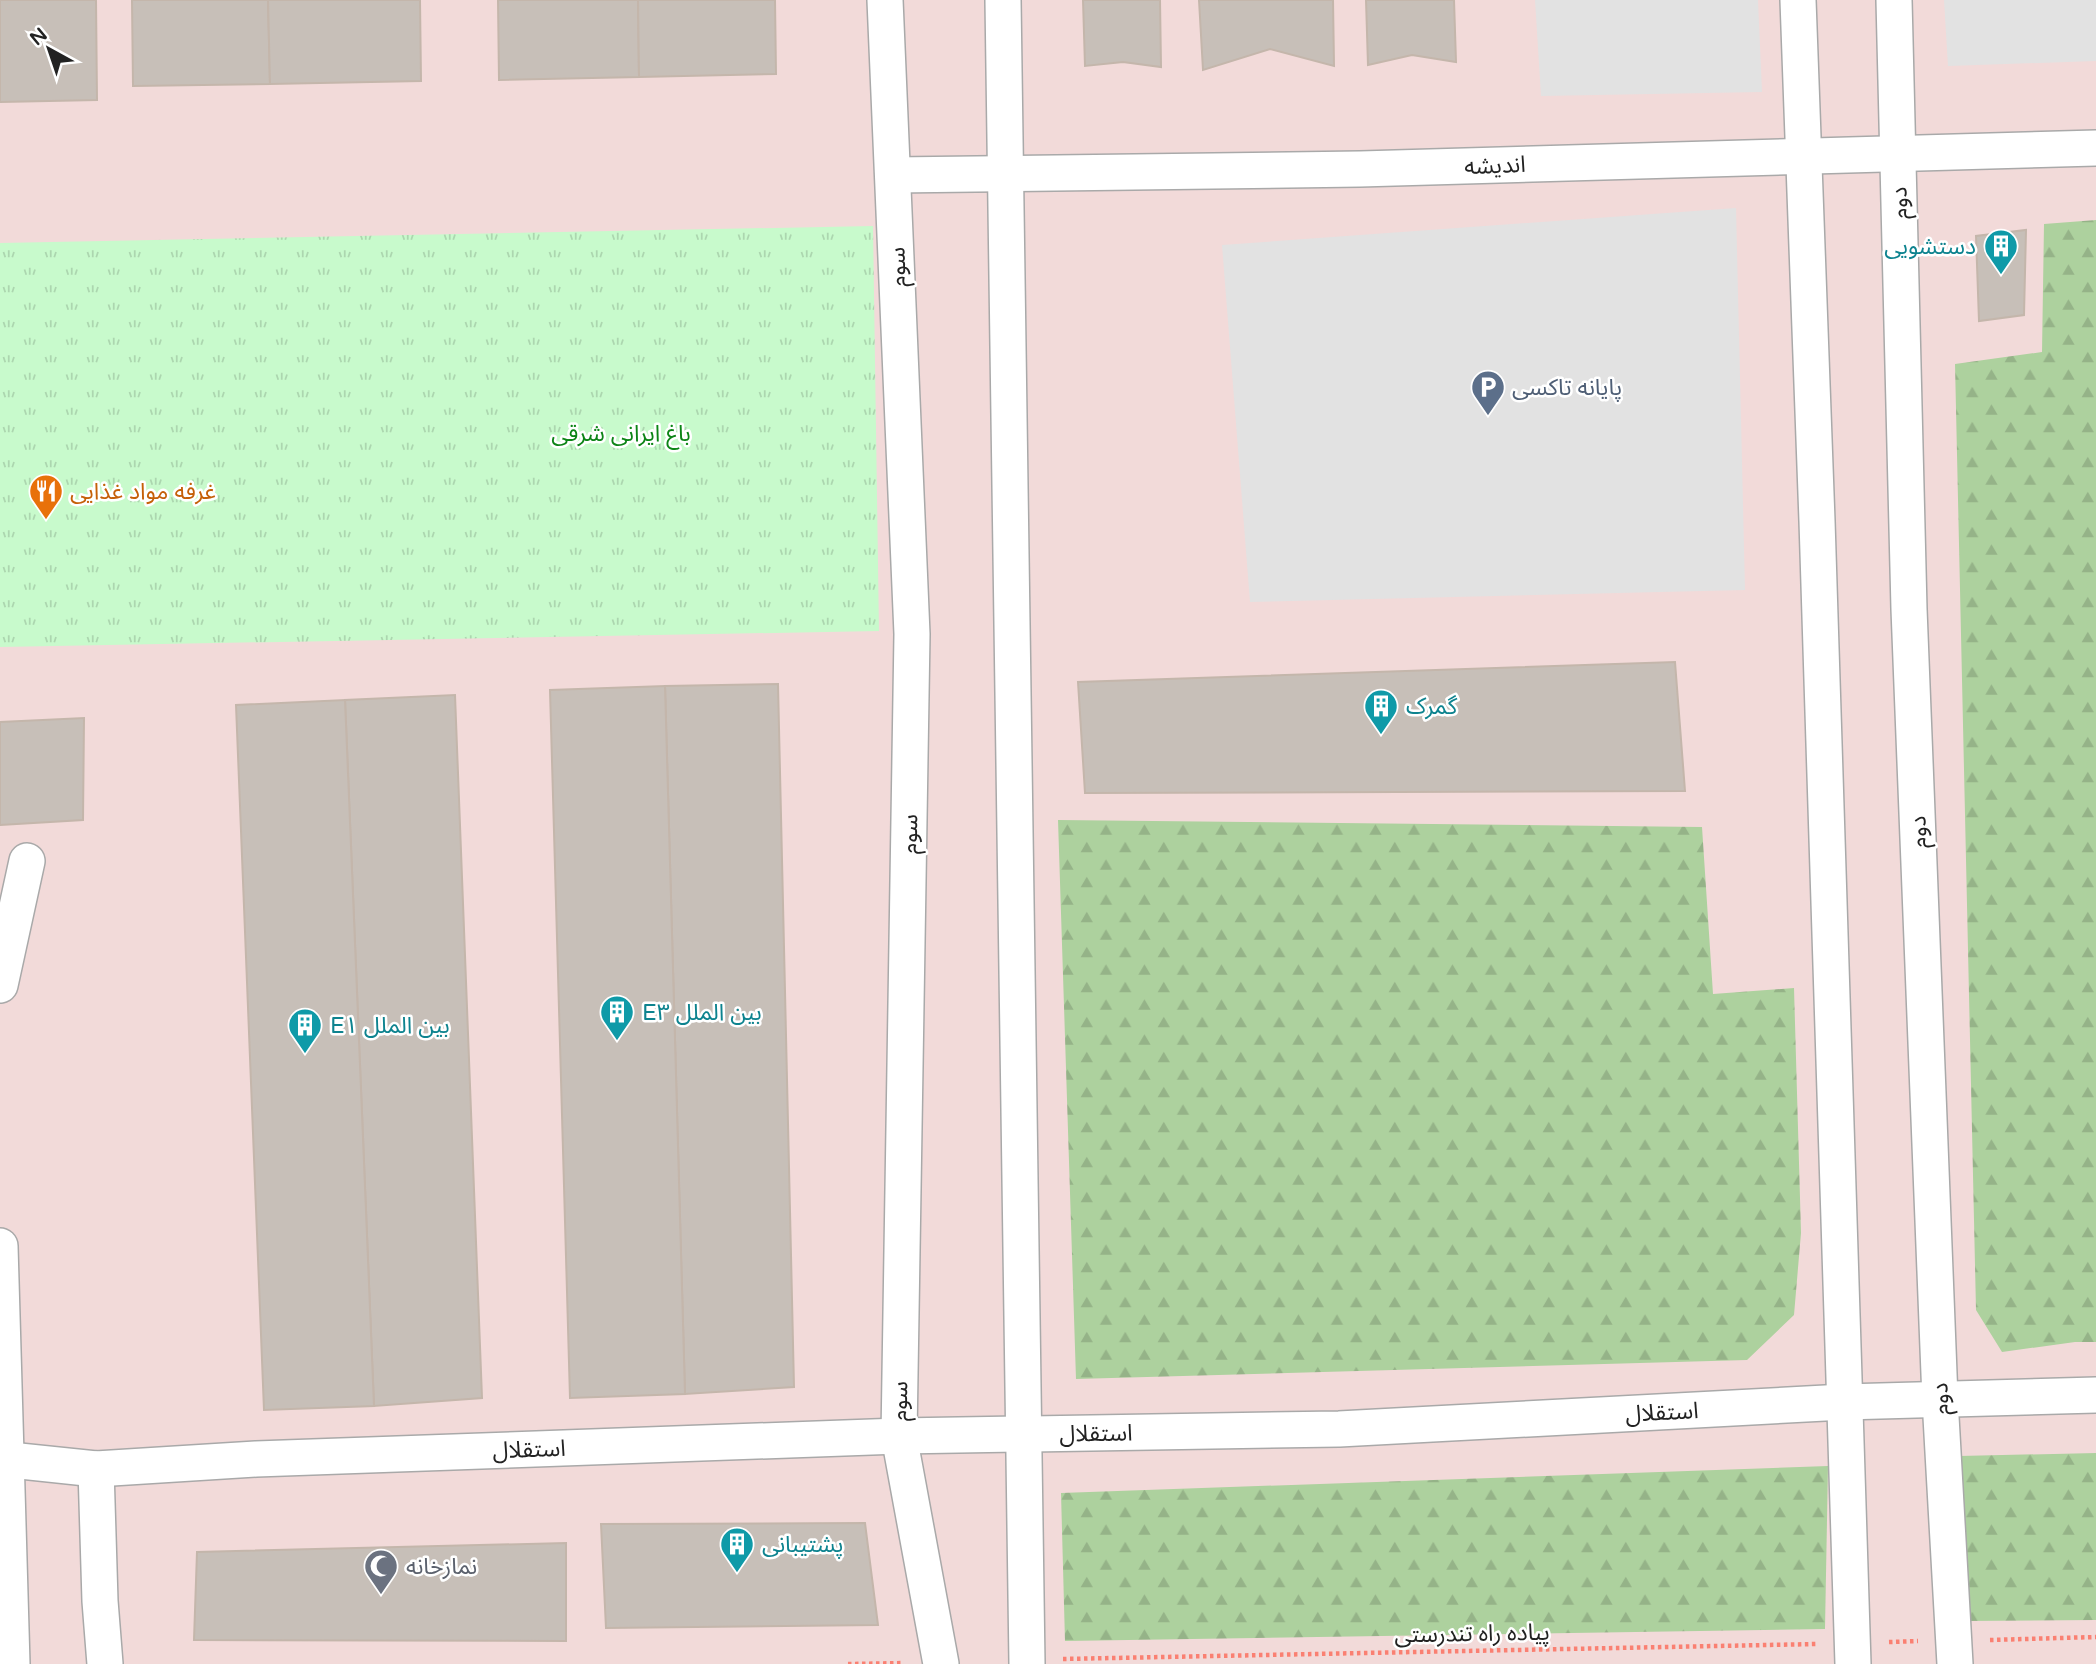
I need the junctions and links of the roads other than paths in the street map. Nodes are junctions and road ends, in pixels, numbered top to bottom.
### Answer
1 (885, 0) edge
2 (1003, 0) edge
3 (1798, 0) edge
4 (1894, 0) edge
5 (2096, 148) edge
6 (1897, 153) junction
7 (1803, 156) junction
8 (1006, 174) junction
9 (893, 175) junction
10 (27, 861) dead end
11 (0, 985) edge
12 (0, 1246) edge
13 (2096, 1395) edge
14 (1940, 1399) junction
15 (1844, 1402) junction
16 (1024, 1434) junction
17 (899, 1436) junction
18 (3, 1459) edge
19 (96, 1469) junction
20 (1955, 1652) edge
21 (1853, 1653) edge
22 (1027, 1662) edge
23 (941, 1663) edge
24 (12, 1664) edge
25 (105, 1664) edge

1 - 9 lane, سوم
2 - 8 lane
3 - 7 lane
4 - 6 lane, دوم
5 - 6 lane, اندیشه
6 - 7 lane, اندیشه
6 - 14 lane, دوم
7 - 8 lane, اندیشه
7 - 15 lane
8 - 9 lane, اندیشه
8 - 16 lane
9 - 17 lane, سوم
10 - 11 lane
12 - 18 lane
13 - 14 lane, استقلال
14 - 15 lane, استقلال
14 - 20 lane, دوم
15 - 16 lane, استقلال
15 - 21 lane
16 - 17 lane, استقلال
16 - 22 lane
17 - 19 lane, استقلال
17 - 23 lane, سوم
18 - 19 lane, استقلال
18 - 24 lane
19 - 25 lane

